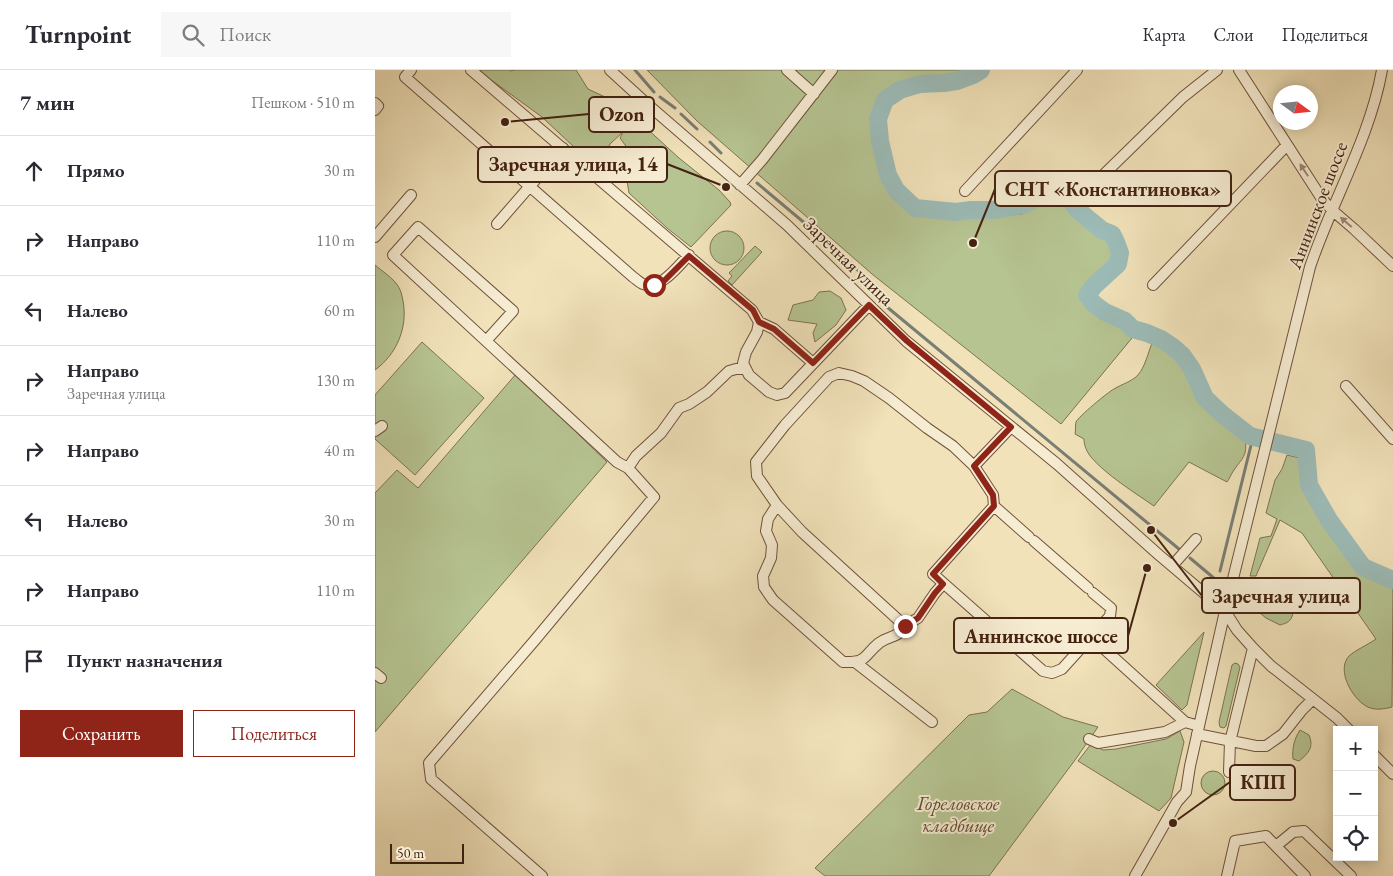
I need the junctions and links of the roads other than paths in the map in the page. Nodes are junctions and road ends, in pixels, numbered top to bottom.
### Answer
1 (411, 70) edge
2 (471, 70) edge
3 (610, 70) edge
4 (787, 70) edge
5 (832, 70) edge
6 (1077, 70) edge
7 (1217, 70) edge
8 (1239, 70) edge
9 (1382, 70) edge
10 (814, 94) junction
11 (375, 103) edge
12 (375, 110) edge
13 (1287, 144) junction
14 (563, 148) junction
15 (740, 185) junction
16 (530, 186) junction
17 (1093, 186) dead end
18 (965, 191) dead end
19 (411, 195) dead end
20 (1332, 210) junction
21 (497, 224) dead end
22 (375, 237) edge
23 (689, 256) junction
24 (1393, 266) edge
25 (1153, 284) dead end
26 (869, 305) junction
27 (759, 322) junction
28 (487, 341) junction
29 (813, 363) junction
30 (746, 369) junction
31 (1346, 386) dead end
32 (1011, 427) junction
33 (1393, 439) edge
34 (974, 466) junction
35 (628, 468) junction
36 (777, 505) junction
37 (994, 506) junction
38 (1196, 539) dead end
39 (1172, 566) junction
40 (943, 584) junction
41 (1225, 611) junction
42 (905, 626) junction
43 (1091, 637) junction
44 (1253, 648) junction
45 (855, 662) junction
46 (1313, 700) junction
47 (932, 722) dead end
48 (1185, 722) junction
49 (1345, 726) edge
50 (1198, 730) junction
51 (1089, 739) dead end
52 (1230, 742) junction
53 (1378, 759) edge
54 (1229, 772) dead end
55 (1393, 774) edge
56 (1276, 846) junction
57 (542, 876) edge
58 (1135, 876) edge
59 (1227, 876) edge
60 (1305, 876) edge
61 (1351, 876) edge

1 - 16 street
2 - 14 street
3 - 15 street, Заречная улица
4 - 10 street
5 - 10 street
6 - 18 street
7 - 17 street
8 - 13 street
9 - 20 street, Аннинское шоссе
10 - 15 street
11 - 12 street
20 -> 13 street
13 - 25 street
14 - 16 street
14 - 23 street
15 - 26 street, Заречная улица
16 - 21 street
16 - 23 street
19 - 22 street
24 -> 20 street
20 - 41 street, Аннинское шоссе
23 - 27 street
26 - 29 street
26 - 32 street, Заречная улица
27 - 29 street
27 - 30 street
28 - 28 street
28 - 35 street
29 - 30 street
30 - 35 street
31 - 33 street
32 - 34 street
32 - 39 street, Заречная улица
34 - 36 street
34 - 37 street
35 - 57 street
36 - 42 street
36 - 45 street
37 - 40 street
37 - 43 street
38 - 39 street
39 - 41 street, Заречная улица
40 - 42 street
40 - 43 street
41 - 44 street, Заречная улица
41 - 50 street, Аннинское шоссе
42 - 45 street
43 - 48 street
44 - 46 street, Заречная улица
44 - 52 street
45 - 47 street
46 - 49 street, Заречная улица
46 - 52 street
48 - 50 street
48 - 51 street
50 - 52 street
50 - 58 street, Аннинское шоссе
52 - 54 street
53 - 55 street
56 - 59 street
56 - 60 street
56 - 61 street

